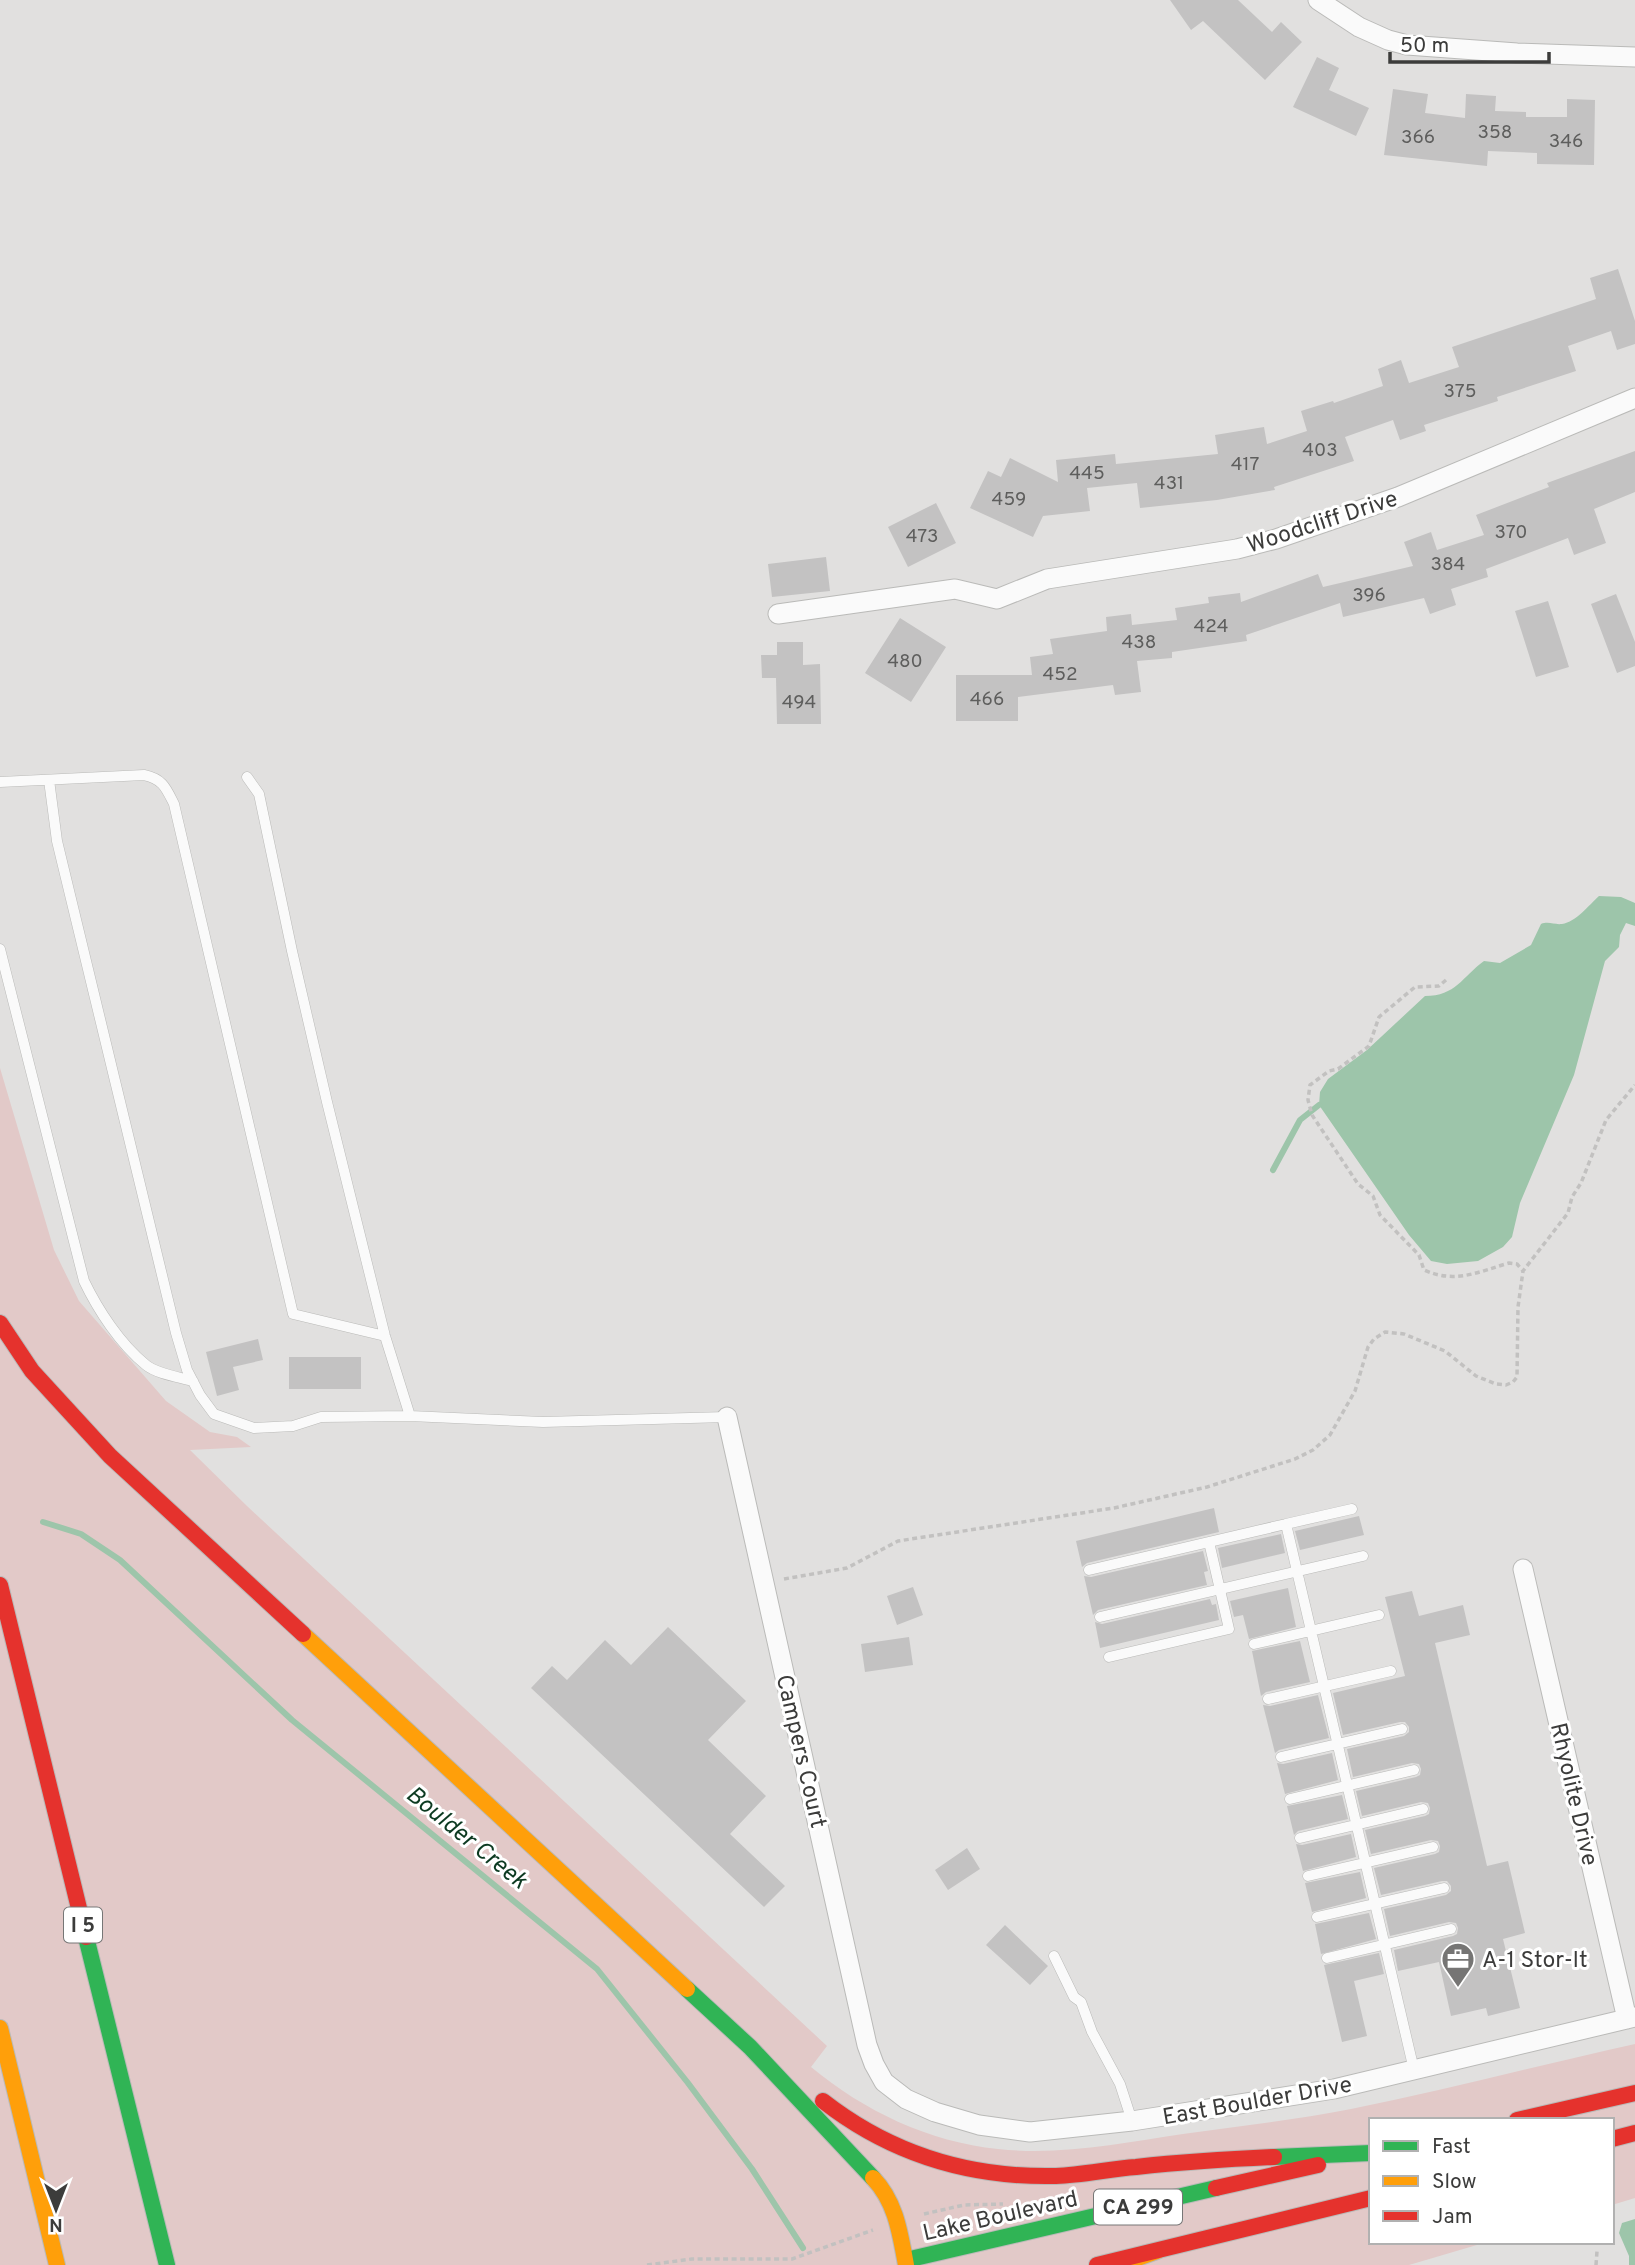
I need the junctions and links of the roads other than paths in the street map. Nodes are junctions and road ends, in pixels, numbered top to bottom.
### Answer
1 (1318, 0) edge
2 (1635, 57) edge
3 (1635, 398) edge
4 (778, 614) dead end
5 (247, 777) dead end
6 (49, 780) junction
7 (0, 782) edge
8 (0, 950) edge
9 (0, 1323) edge
10 (385, 1336) junction
11 (193, 1381) junction
12 (410, 1416) junction
13 (727, 1417) joint
14 (1352, 1509) dead end
15 (1286, 1524) junction
16 (1209, 1542) junction
17 (1363, 1556) dead end
18 (1523, 1569) dead end
19 (1089, 1570) dead end
20 (1297, 1571) junction
21 (0, 1585) edge
22 (1219, 1589) junction
23 (1379, 1615) dead end
24 (1100, 1617) dead end
25 (1311, 1631) junction
26 (1254, 1644) dead end
27 (1109, 1657) dead end
28 (1391, 1671) dead end
29 (1324, 1686) junction
30 (1268, 1699) dead end
31 (1402, 1729) dead end
32 (1338, 1744) junction
33 (1281, 1758) dead end
34 (1414, 1770) dead end
35 (1347, 1785) junction
36 (1290, 1799) dead end
37 (1423, 1810) dead end
38 (1357, 1825) junction
39 (1300, 1838) dead end
40 (1433, 1847) dead end
41 (1366, 1863) junction
42 (1308, 1876) dead end
43 (1444, 1888) dead end
44 (1375, 1903) junction
45 (1317, 1917) dead end
46 (1451, 1929) dead end
47 (1385, 1945) junction
48 (1054, 1956) dead end
49 (1327, 1958) dead end
50 (1631, 2018) edge
51 (0, 2028) edge
52 (750, 2048) junction
53 (1414, 2070) junction
54 (884, 2082) joint
55 (1635, 2093) edge
56 (1526, 2118) edge
57 (1132, 2121) junction
58 (1635, 2133) edge
59 (1614, 2138) edge
60 (1369, 2153) edge
61 (1369, 2153) edge
62 (1369, 2198) edge
63 (1157, 2251) junction
64 (906, 2263) edge
65 (57, 2265) edge
66 (167, 2265) edge
67 (886, 2265) edge
68 (1097, 2265) edge
69 (1118, 2265) edge

1 - 2 street
3 - 4 street, Woodcliff Drive
5 - 10 lane
6 - 7 lane
6 - 10 lane
6 - 11 lane
8 - 11 lane
9 - 52 main road
10 - 12 lane
11 - 12 lane
12 - 13 lane
13 - 54 street, Campers Court
14 - 15 lane
15 - 16 lane
15 - 20 lane
16 - 19 lane
16 - 22 lane
17 - 20 lane
18 - 50 street, Rhyolite Drive
20 - 22 lane
20 - 25 lane
21 - 66 main road, I 5
22 - 24 lane
22 - 27 lane
23 - 25 lane
25 - 26 lane
25 - 29 lane
28 - 29 lane
29 - 30 lane
29 - 32 lane
31 - 32 lane
32 - 33 lane
32 - 35 lane
34 - 35 lane
35 - 36 lane
35 - 38 lane
37 - 38 lane
38 - 39 lane
38 - 41 lane
40 - 41 lane
41 - 42 lane
41 - 44 lane
43 - 44 lane
44 - 45 lane
44 - 47 lane
46 - 47 lane
47 - 49 lane
47 - 53 lane
48 - 57 lane
50 - 53 street, East Boulder Drive
51 - 65 main road
52 - 60 main road
52 - 64 main road
53 - 57 street, East Boulder Drive
54 - 57 street, East Boulder Drive
55 - 56 main road
58 - 59 main road
61 - 64 main road, Lake Boulevard / CA 299
62 - 63 main road, CA 299
63 - 68 main road, CA 299
63 - 69 main road
64 - 67 main road, Lake Boulevard / CA 299

